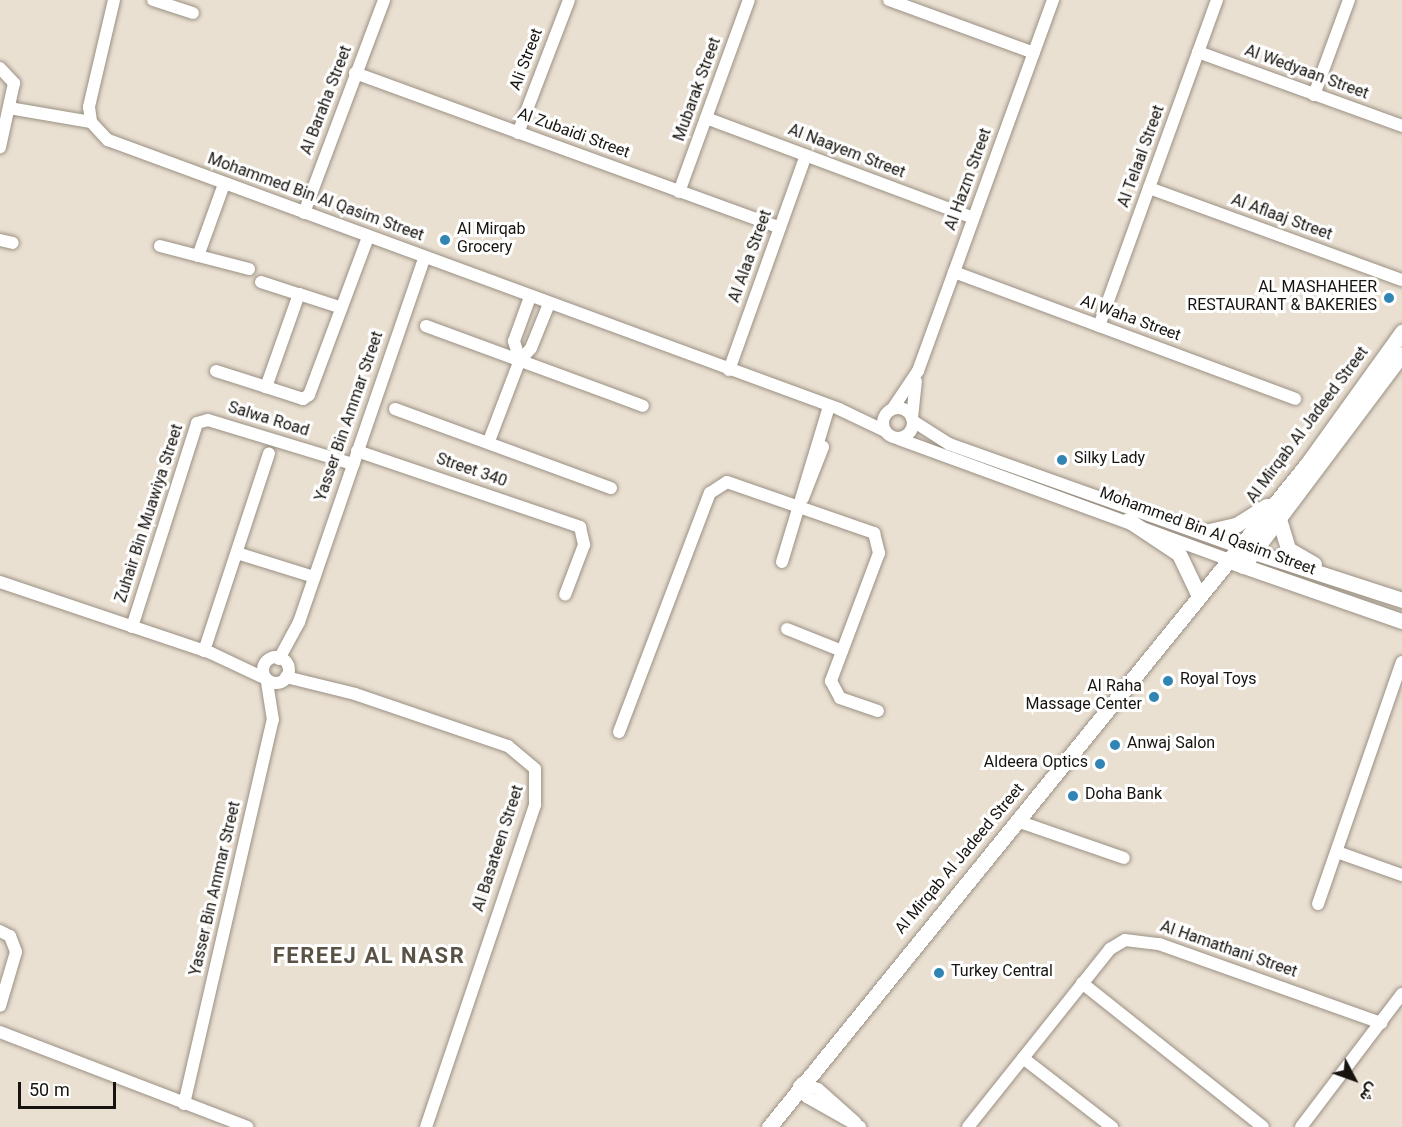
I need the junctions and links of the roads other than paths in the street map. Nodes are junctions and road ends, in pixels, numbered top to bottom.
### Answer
1 (114, 0) edge
2 (153, 0) edge
3 (384, 0) edge
4 (569, 0) edge
5 (749, 0) edge
6 (889, 0) edge
7 (1053, 0) edge
8 (1217, 0) edge
9 (1349, 0) edge
10 (193, 13) dead end
11 (1198, 52) junction
12 (1034, 53) junction
13 (0, 68) edge
14 (356, 73) junction
15 (1314, 94) junction
16 (9, 108) junction
17 (706, 118) junction
18 (91, 122) junction
19 (1402, 126) edge
20 (518, 133) junction
21 (0, 147) edge
22 (806, 155) junction
23 (224, 184) junction
24 (1149, 188) junction
25 (679, 192) junction
26 (304, 213) junction
27 (973, 218) junction
28 (780, 228) junction
29 (364, 236) junction
30 (0, 240) edge
31 (14, 243) dead end
32 (160, 246) dead end
33 (198, 256) junction
34 (424, 258) junction
35 (249, 269) dead end
36 (954, 272) junction
37 (1402, 280) edge
38 (261, 282) dead end
39 (299, 294) junction
40 (530, 297) junction
41 (549, 304) junction
42 (339, 307) junction
43 (426, 326) dead end
44 (1100, 326) junction
45 (1402, 332) edge
46 (1402, 354) edge
47 (520, 360) junction
48 (729, 370) junction
49 (216, 371) dead end
50 (918, 371) junction
51 (266, 387) junction
52 (1295, 399) dead end
53 (643, 406) dead end
54 (835, 408) junction
55 (395, 409) dead end
56 (891, 410) junction
57 (912, 419) junction
58 (208, 420) joint
59 (884, 430) junction
60 (899, 439) junction
61 (489, 441) junction
62 (357, 451) junction
63 (269, 453) dead end
64 (353, 464) junction
65 (611, 488) dead end
66 (1281, 496) junction
67 (799, 504) junction
68 (1279, 519) junction
69 (1128, 520) junction
70 (1205, 532) junction
71 (1247, 549) junction
72 (237, 553) junction
73 (782, 562) dead end
74 (1236, 563) junction
75 (314, 577) junction
76 (0, 582) edge
77 (1359, 587) junction
78 (565, 595) dead end
79 (1199, 596) junction
80 (1402, 600) edge
81 (1402, 621) edge
82 (132, 627) junction
83 (787, 629) dead end
84 (842, 651) junction
85 (208, 652) junction
86 (1402, 662) edge
87 (284, 665) junction
88 (265, 679) junction
89 (1400, 681) edge
90 (878, 711) dead end
91 (619, 732) dead end
92 (1017, 821) junction
93 (1337, 852) junction
94 (1124, 858) dead end
95 (1402, 875) edge
96 (1318, 904) dead end
97 (0, 931) edge
98 (1082, 983) junction
99 (1402, 994) edge
100 (0, 1003) edge
101 (1381, 1023) junction
102 (0, 1032) edge
103 (1023, 1058) junction
104 (801, 1085) junction
105 (184, 1104) junction
106 (858, 1125) edge
107 (247, 1127) edge
108 (426, 1127) edge
109 (769, 1127) edge
110 (968, 1127) edge
111 (1112, 1127) edge
112 (1263, 1127) edge
113 (1301, 1127) edge

1 - 18 street
2 - 10 street
3 - 14 street, Al Baraha Street
4 - 20 street, Ali Street
5 - 17 street, Mubarak Street
6 - 12 street
7 - 12 street, Al Hazm Street
8 - 11 street, Al Telaal Street
9 - 15 street
11 - 15 street, Al Wedyaan Street
11 - 24 street, Al Telaal Street
12 - 27 street, Al Hazm Street
13 - 16 street
14 - 20 street, Al Zubaidi Street
14 - 26 street, Al Baraha Street
15 - 19 street, Al Wedyaan Street
16 - 18 street
16 - 21 street
17 - 22 street, Al Naayem Street
17 - 25 street, Mubarak Street
18 - 23 street, Mohammed Bin Al Qasim Street
20 - 25 street, Al Zubaidi Street
22 - 27 street, Al Naayem Street
22 - 28 street, Al Alaa Street
23 - 26 street, Mohammed Bin Al Qasim Street
23 - 33 street
24 - 37 street, Al Aflaaj Street
24 - 44 street, Al Telaal Street
25 - 28 street, Al Zubaidi Street
26 - 29 street, Mohammed Bin Al Qasim Street
27 - 36 street, Al Hazm Street
28 - 48 street, Al Alaa Street
29 - 34 street, Mohammed Bin Al Qasim Street
29 - 42 street
30 - 31 street
32 - 33 street
33 - 35 street
34 - 40 street, Mohammed Bin Al Qasim Street
34 - 62 street, Yasser Bin Ammar Street
36 - 44 street, Al Waha Street
36 - 50 street, Al Hazm Street
38 - 39 street
39 - 42 street
39 - 51 street
40 - 41 street, Mohammed Bin Al Qasim Street
40 - 47 street
41 - 47 street
41 - 48 street, Mohammed Bin Al Qasim Street
42 - 51 street
43 - 47 street
44 - 52 street, Al Waha Street
45 - 66 street, Al Mirqab Al Jadeed Street
46 - 68 street, Al Mirqab Al Jadeed Street
47 - 53 street
47 - 61 street
48 - 54 street, Mohammed Bin Al Qasim Street
49 - 51 street
50 - 56 street, Al Hazm Street
50 - 57 street, Al Hazm Street
54 - 56 street, Mohammed Bin Al Qasim Street
54 - 59 street, Mohammed Bin Al Qasim Street
54 - 67 street
55 - 61 street
56 - 57 street, Mohammed Bin Al Qasim Street
56 - 59 street
57 - 60 street
57 - 70 street, Mohammed Bin Al Qasim Street
58 - 64 street, Salwa Road
58 - 82 street, Zuhair Bin Muawiya Street
59 - 60 street, Mohammed Bin Al Qasim Street
60 - 69 street, Mohammed Bin Al Qasim Street
61 - 65 street
62 - 64 street, Yasser Bin Ammar Street
62 - 78 street, Street 340
63 - 72 street
64 - 75 street, Yasser Bin Ammar Street
66 - 70 street
66 - 71 street, Al Mirqab Al Jadeed Street
67 - 73 street
67 - 84 street
67 - 91 street
68 - 71 street, Al Mirqab Al Jadeed Street
68 - 77 street
69 - 74 street, Mohammed Bin Al Qasim Street
69 - 79 street
70 - 71 street, Mohammed Bin Al Qasim Street
71 - 74 street, Al Mirqab Al Jadeed Street
71 - 77 street, Mohammed Bin Al Qasim Street
72 - 75 street
72 - 85 street
74 - 79 street, Al Mirqab Al Jadeed Street
74 - 81 street, Mohammed Bin Al Qasim Street
75 - 87 street, Yasser Bin Ammar Street
76 - 82 street, Al Basateen Street
77 - 80 street, Mohammed Bin Al Qasim Street
79 - 92 street, Al Mirqab Al Jadeed Street
82 - 85 street, Al Basateen Street
83 - 84 street
84 - 90 street
85 - 87 street, Al Basateen Street
85 - 88 street, Al Basateen Street
86 - 89 street
87 - 88 street
87 - 88 street, Yasser Bin Ammar Street
87 - 108 street, Al Basateen Street
88 - 105 street, Yasser Bin Ammar Street
89 - 93 street
92 - 94 street
92 - 104 street, Al Mirqab Al Jadeed Street
93 - 95 street
93 - 96 street
97 - 100 street
98 - 101 street, Al Hamathani Street
98 - 103 street, Al Hamathani Street
98 - 112 street
99 - 101 street
101 - 113 street
102 - 105 street
103 - 110 street, Al Hamathani Street
103 - 111 street
104 - 106 street
104 - 109 street, Al Mirqab Al Jadeed Street
105 - 107 street

